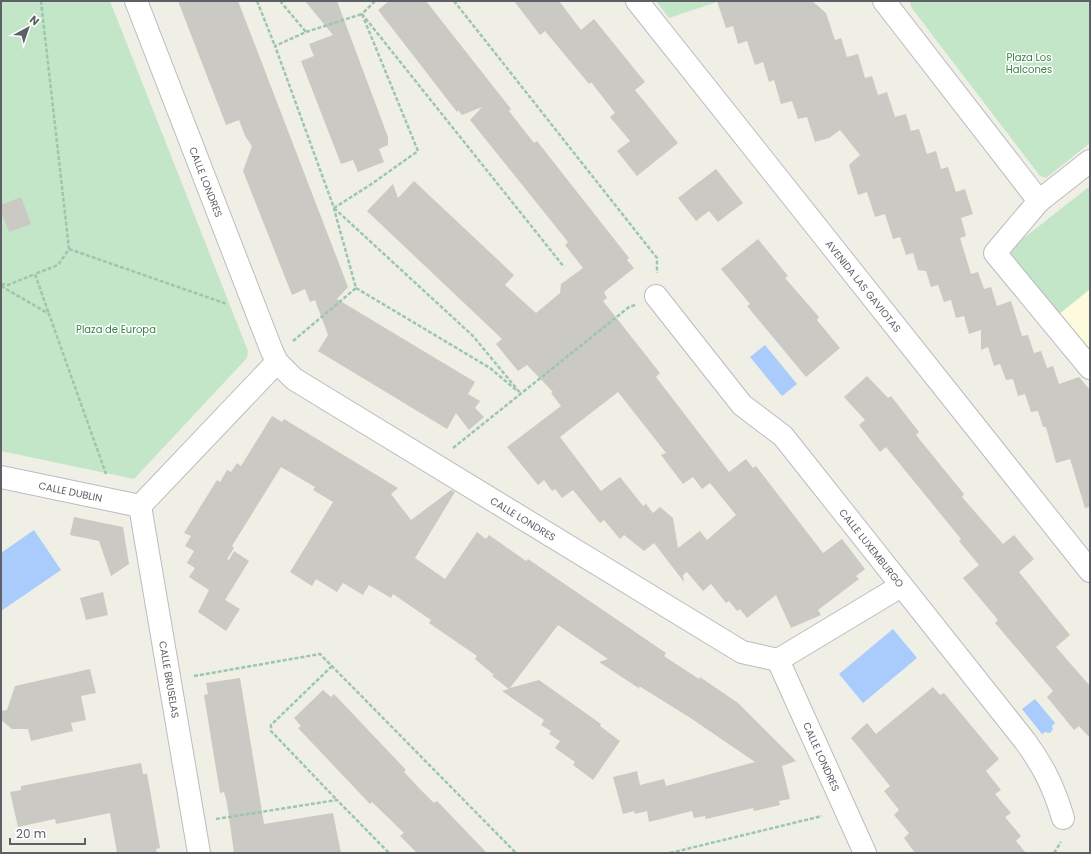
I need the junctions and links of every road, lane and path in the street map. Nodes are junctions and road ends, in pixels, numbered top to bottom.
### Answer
1 (41, 1) edge
2 (136, 1) edge
3 (257, 1) edge
4 (280, 1) edge
5 (375, 1) edge
6 (454, 1) edge
7 (637, 1) edge
8 (884, 1) edge
9 (362, 14) junction
10 (306, 32) junction
11 (275, 46) junction
12 (1090, 161) edge
13 (1039, 201) junction
14 (334, 208) junction
15 (69, 249) junction
16 (564, 267) dead end
17 (35, 274) junction
18 (1, 285) edge
19 (356, 288) junction
20 (656, 296) junction
21 (228, 304) dead end
22 (49, 314) junction
23 (277, 362) junction
24 (1090, 368) edge
25 (521, 394) junction
26 (434, 463) junction
27 (1, 477) edge
28 (108, 481) dead end
29 (140, 506) junction
30 (1083, 546) edge
31 (1090, 570) edge
32 (900, 586) junction
33 (778, 660) junction
34 (332, 666) junction
35 (188, 677) dead end
36 (337, 800) junction
37 (824, 815) dead end
38 (1063, 818) dead end
39 (212, 820) dead end
40 (199, 853) edge
41 (389, 853) edge
42 (516, 853) edge
43 (670, 853) edge
44 (865, 853) edge

1 - 15 path
2 - 23 street, CALLE LONDRES
3 - 11 path
4 - 10 path
5 - 9 path
6 - 20 path
7 - 30 street, AVENIDA LAS GAVIOTAS
8 - 13 street
9 - 10 path
9 - 14 path
9 - 16 path
10 - 11 path
11 - 14 path
12 - 13 street
13 - 24 street
14 - 19 path
14 - 25 path
15 - 17 path
15 - 21 path
17 - 18 path
17 - 22 path
18 - 22 path
19 - 23 path
19 - 25 path
20 - 25 path
20 - 32 street, CALLE LUXEMBURGO
22 - 28 path
23 - 26 street, CALLE LONDRES
23 - 29 street
25 - 26 path
26 - 33 street, CALLE LONDRES
27 - 29 street, CALLE DUBLIN
29 - 40 street, CALLE BRUSELAS
30 - 31 street, AVENIDA LAS GAVIOTAS
32 - 33 street
32 - 38 street, CALLE LUXEMBURGO
33 - 44 street, CALLE LONDRES
34 - 35 path
34 - 36 path
34 - 42 path
36 - 39 path
36 - 41 path
37 - 43 path

